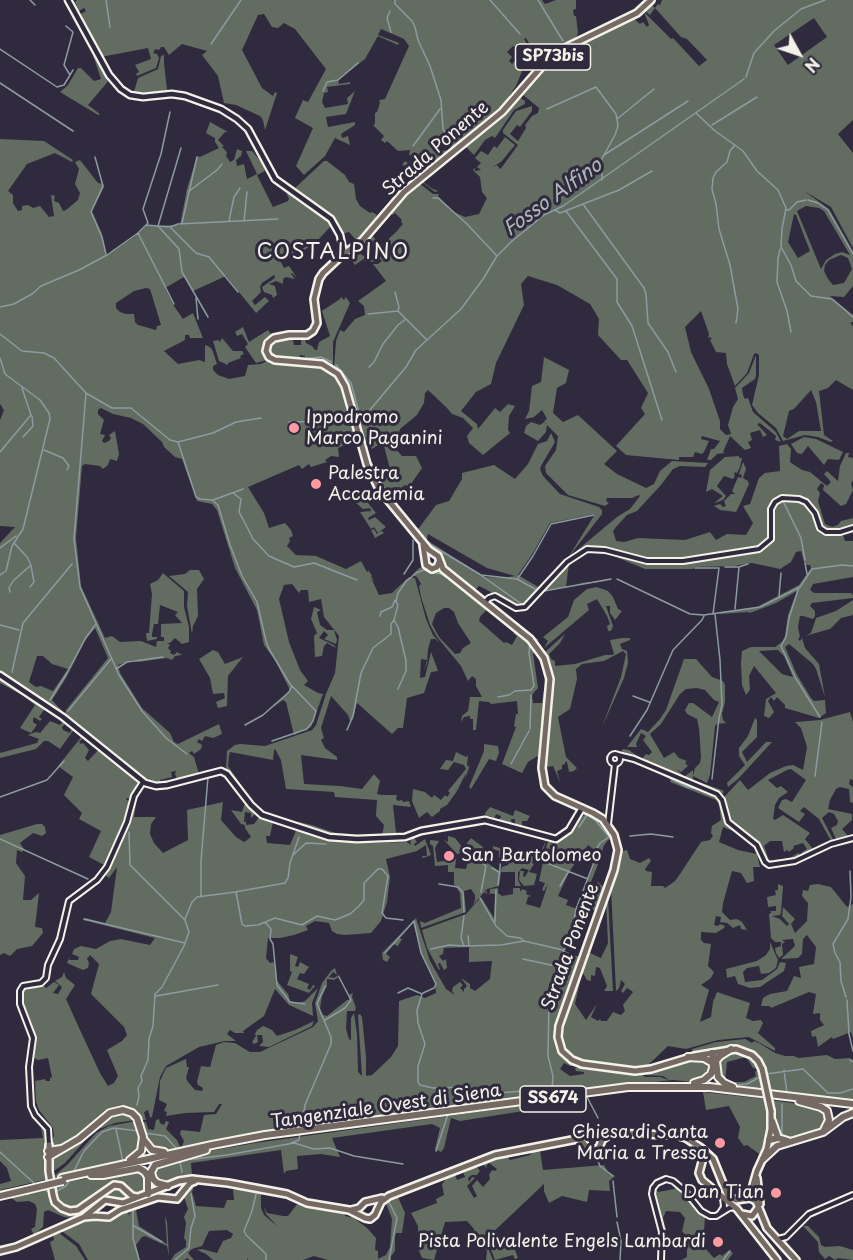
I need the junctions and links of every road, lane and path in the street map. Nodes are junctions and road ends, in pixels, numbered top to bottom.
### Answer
1 (68, 0) edge
2 (651, 0) edge
3 (344, 254) junction
4 (853, 528) edge
5 (419, 538) junction
6 (434, 553) junction
7 (425, 558) junction
8 (440, 561) junction
9 (435, 568) junction
10 (454, 577) junction
11 (485, 602) junction
12 (0, 675) edge
13 (618, 755) junction
14 (631, 758) junction
15 (620, 761) junction
16 (615, 764) junction
17 (144, 782) junction
18 (610, 803) junction
19 (582, 808) junction
20 (600, 817) junction
21 (608, 824) junction
22 (853, 838) edge
23 (731, 1049) junction
24 (712, 1053) junction
25 (688, 1057) junction
26 (714, 1062) junction
27 (714, 1072) junction
28 (677, 1085) junction
29 (758, 1094) junction
30 (799, 1101) junction
31 (853, 1106) edge
32 (853, 1113) edge
33 (772, 1121) junction
34 (821, 1132) junction
35 (588, 1134) junction
36 (597, 1134) junction
37 (610, 1134) junction
38 (143, 1137) junction
39 (602, 1140) junction
40 (770, 1140) junction
41 (779, 1141) junction
42 (585, 1144) junction
43 (67, 1146) junction
44 (211, 1147) junction
45 (48, 1151) junction
46 (706, 1156) junction
47 (763, 1159) junction
48 (700, 1170) junction
49 (718, 1171) junction
50 (90, 1173) junction
51 (756, 1173) junction
52 (149, 1174) junction
53 (200, 1179) junction
54 (176, 1183) junction
55 (168, 1186) junction
56 (124, 1188) junction
57 (0, 1194) edge
58 (148, 1194) junction
59 (182, 1195) junction
60 (758, 1195) junction
61 (853, 1195) edge
62 (139, 1197) junction
63 (723, 1197) junction
64 (741, 1199) junction
65 (370, 1202) junction
66 (123, 1203) junction
67 (758, 1204) junction
68 (99, 1205) junction
69 (735, 1207) junction
70 (377, 1210) junction
71 (360, 1211) junction
72 (813, 1213) junction
73 (718, 1214) junction
74 (741, 1214) junction
75 (103, 1216) junction
76 (84, 1217) junction
77 (769, 1230) junction
78 (756, 1233) junction
79 (775, 1238) junction
80 (786, 1249) junction
81 (0, 1251) edge
82 (661, 1260) edge
83 (777, 1260) edge
84 (796, 1260) edge

1 - 3 main road
2 - 3 main road, Strada Ponente / SP73bis
3 - 5 main road, Strada Ponente / SP73bis
4 - 11 street
5 - 6 main road, Strada Ponente
5 - 7 main road, Strada Ponente
6 - 7 main road
6 - 8 main road, Strada Ponente
7 - 9 main road, Strada Ponente
8 - 9 main road
8 - 10 main road, Strada Ponente
9 - 10 main road, Strada Ponente
10 - 11 main road, Strada Ponente
11 - 19 main road, Strada Ponente
12 - 17 main road
13 - 14 street
13 - 15 street
13 - 16 street
14 - 15 street
14 - 22 street
15 - 16 street
16 - 18 street
17 - 19 main road
17 - 45 street
18 - 20 street
18 - 21 street
19 - 20 main road, Strada Ponente
20 - 21 main road, Strada Ponente
21 - 25 main road, Strada Ponente
23 - 24 main road, Strada Ponente
23 - 26 highway
23 - 33 main road, bridge
24 - 25 main road, Strada Ponente
24 - 26 highway
25 - 26 highway
26 - 27 highway
27 - 28 highway
27 - 29 highway
28 - 29 highway, Tangenziale Ovest di Siena / SS674
28 - 44 highway, Tangenziale Ovest di Siena / SS674
29 - 30 highway, Tangenziale Ovest di Siena / SS674
29 - 31 highway, Tangenziale Ovest di Siena / SS674
29 - 44 highway, Tangenziale Ovest di Siena / SS674
30 - 31 highway, Tangenziale Ovest di Siena / SS674
30 - 34 highway
32 - 34 highway
33 - 40 main road
33 - 41 highway
34 - 41 highway
35 - 36 main road
35 - 42 main road
35 - 65 main road
36 - 37 main road
36 - 39 main road
37 - 39 main road
37 - 46 main road
38 - 43 highway
38 - 44 highway
38 - 50 highway
39 - 42 main road
40 - 41 highway
40 - 47 main road
41 - 47 highway
42 - 70 main road
43 - 45 highway
43 - 45 highway
44 - 50 highway, Tangenziale Ovest di Siena / SS674
44 - 52 highway
45 - 56 main road
46 - 48 main road
46 - 49 main road
47 - 51 main road
48 - 49 main road
48 - 63 main road
49 - 64 main road
50 - 52 highway
50 - 57 highway, Tangenziale Ovest di Siena / SS674, bridge
51 - 60 main road
51 - 64 main road
52 - 55 highway
52 - 58 highway
53 - 54 main road
53 - 59 main road
53 - 71 main road
54 - 55 main road
54 - 59 main road
55 - 58 main road
56 - 62 main road
56 - 66 main road
58 - 62 main road
59 - 75 main road
60 - 67 main road
60 - 77 main road
61 - 72 street
62 - 66 main road
63 - 69 main road
63 - 73 street
64 - 67 main road
65 - 70 main road
65 - 71 main road
66 - 68 main road
67 - 74 main road
67 - 77 main road
68 - 75 main road
68 - 76 main road
69 - 73 street
69 - 74 main road
70 - 71 main road
72 - 79 street
72 - 80 street
73 - 82 street
74 - 78 main road
75 - 76 main road
76 - 81 main road
77 - 78 main road
77 - 79 main road
78 - 83 main road
79 - 80 main road
80 - 84 main road

